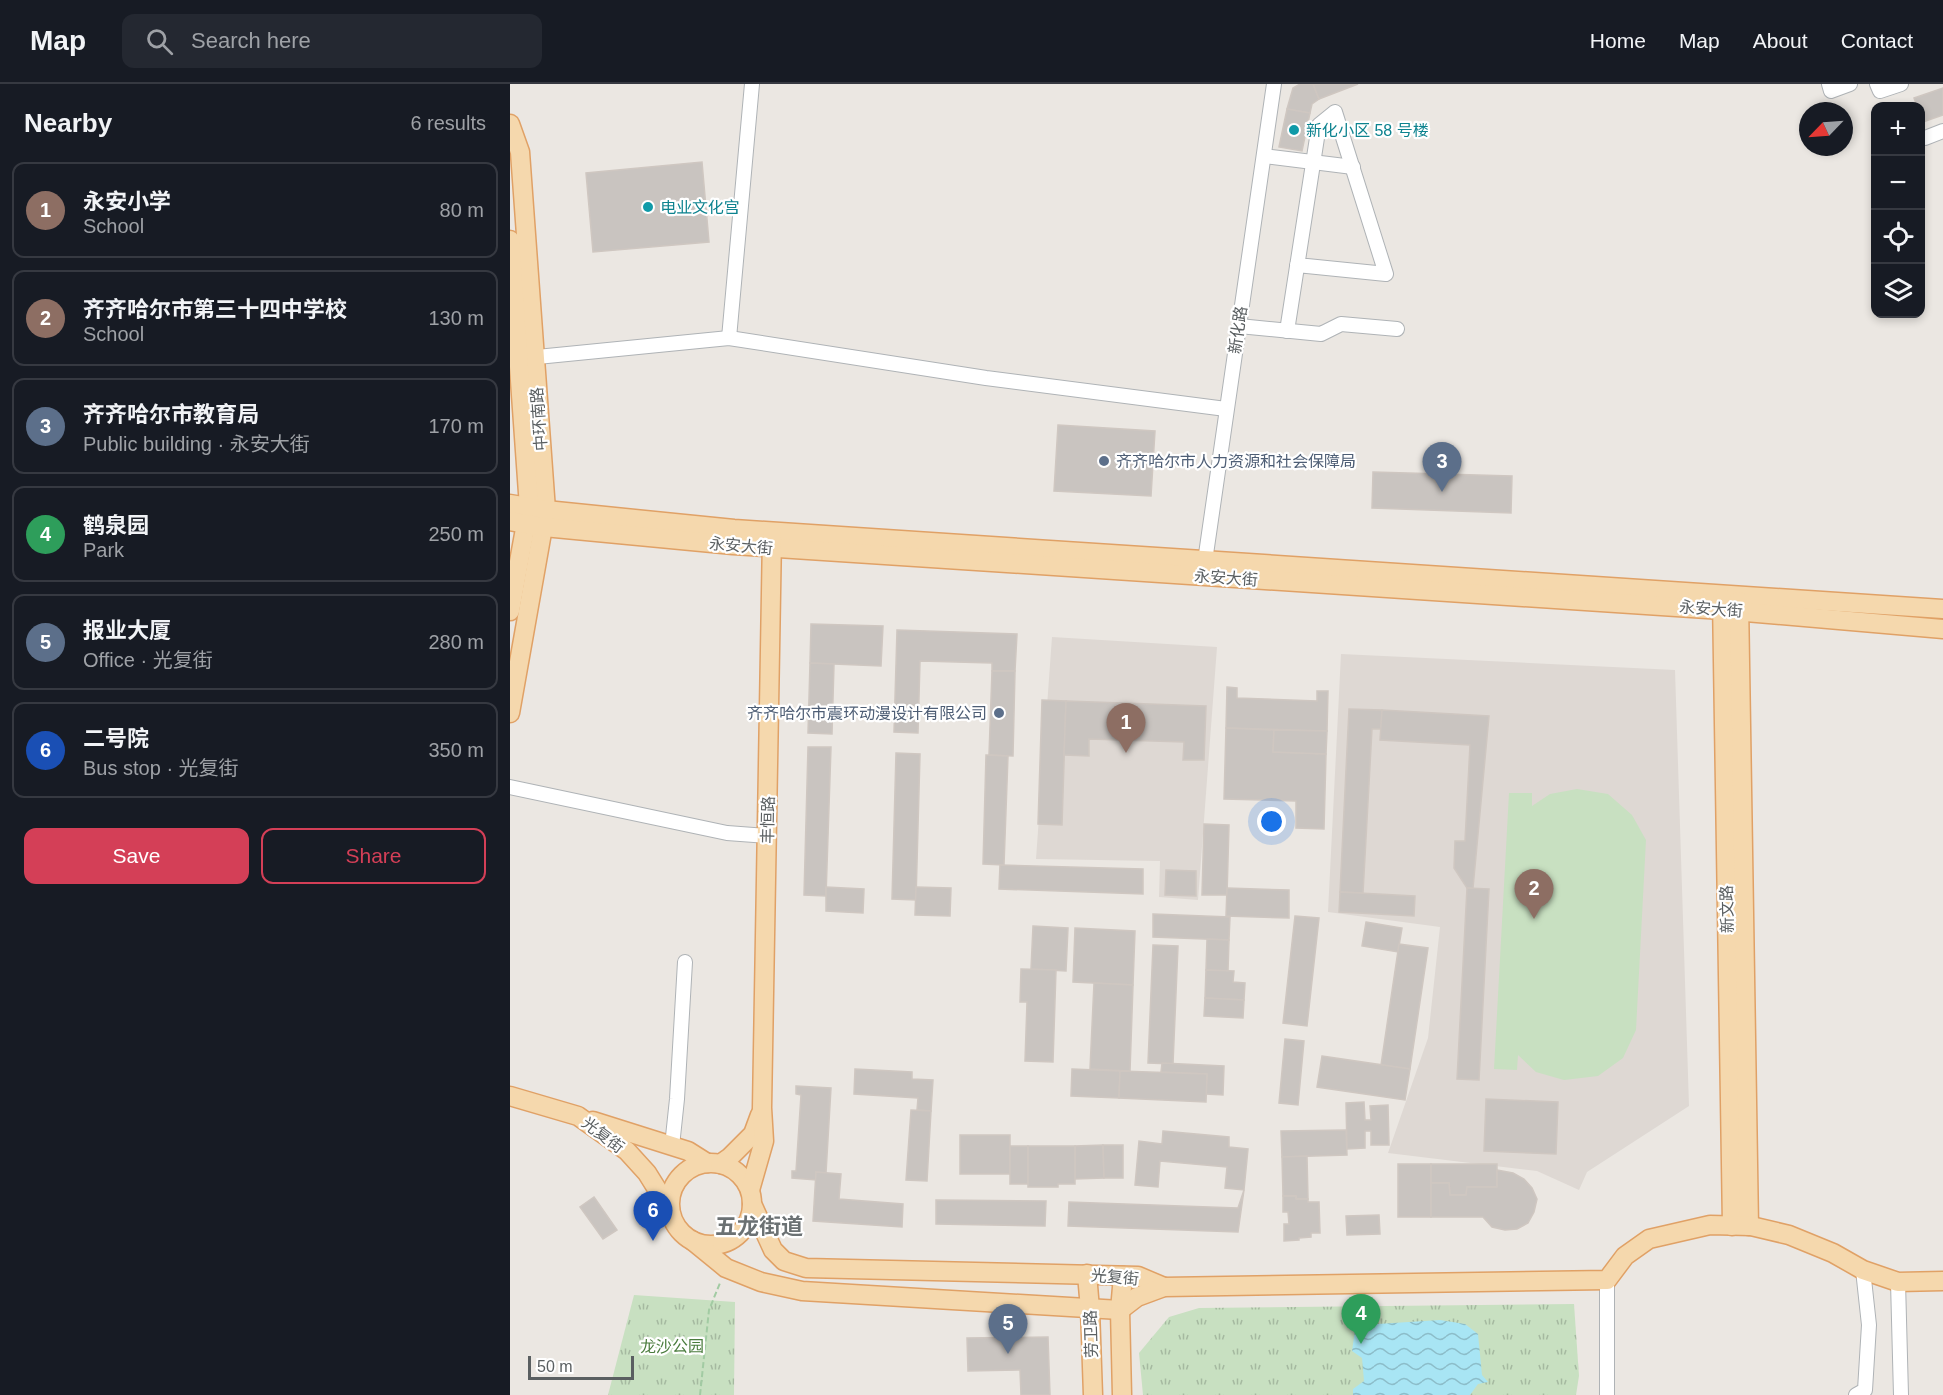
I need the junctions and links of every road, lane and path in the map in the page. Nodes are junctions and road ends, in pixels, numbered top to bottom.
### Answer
1 (752, 84) edge
2 (1274, 84) edge
3 (1829, 84) edge
4 (1850, 84) edge
5 (1877, 84) edge
6 (1901, 84) edge
7 (510, 124) edge
8 (1943, 131) edge
9 (1925, 138) edge
10 (1264, 156) junction
11 (1314, 162) junction
12 (1353, 167) junction
13 (510, 240) edge
14 (1297, 266) junction
15 (513, 312) edge
16 (1239, 326) junction
17 (1397, 329) dead end
18 (1287, 331) junction
19 (729, 338) junction
20 (527, 358) junction
21 (1226, 409) junction
22 (510, 504) edge
23 (531, 518) edge
24 (772, 540) junction
25 (1204, 567) junction
26 (1731, 602) junction
27 (1943, 609) edge
28 (510, 611) edge
29 (1943, 629) edge
30 (510, 713) edge
31 (510, 787) edge
32 (768, 836) junction
33 (685, 962) dead end
34 (510, 1096) edge
35 (762, 1108) junction
36 (578, 1116) junction
37 (672, 1146) junction
38 (714, 1163) junction
39 (751, 1197) junction
40 (671, 1211) junction
41 (1740, 1226) junction
42 (693, 1241) junction
43 (726, 1268) junction
44 (1863, 1270) junction
45 (1087, 1274) junction
46 (1123, 1276) junction
47 (1607, 1280) junction
48 (1943, 1281) edge
49 (1898, 1282) junction
50 (1164, 1287) junction
51 (1090, 1309) junction
52 (1120, 1310) junction
53 (700, 1395) edge
54 (1093, 1395) edge
55 (1122, 1395) edge
56 (1607, 1395) edge
57 (1856, 1395) edge
58 (1901, 1395) edge

1 - 19 street
2 - 10 street, 新化路
3 - 4 street
5 - 6 street
7 - 20 main road, 中环南路
8 - 9 street
10 - 11 street
10 - 16 street, 新化路
11 - 12 street
11 - 12 street
11 - 14 street
12 - 14 street
13 - 15 main road, 中环南路
14 - 18 street
15 - 20 main road, 中环南路
16 - 18 street
16 - 21 street, 新化路
17 - 18 street
19 - 20 street
19 - 21 street
20 - 23 main road, 中环南路
21 - 25 street, 新化路
22 - 23 main road, 永安大街
23 - 24 main road, 永安大街
23 - 28 main road, 中环南路
23 - 30 main road, 中环南路
24 - 25 main road, 永安大街
24 - 32 main road, 丰恒路
25 - 26 main road, 永安大街
26 - 27 main road, 永安大街
26 - 29 main road, 永安大街
26 - 41 main road, 新文路
31 - 32 street
32 - 35 main road, 丰恒路
33 - 37 street
34 - 36 main road, 光复街
35 - 38 main road
35 - 39 main road, 丰恒路
36 - 37 main road
36 - 40 main road, 光复街
37 - 38 main road
38 - 39 main road
38 - 40 main road
39 - 42 main road
39 - 45 main road, 光复街
40 - 42 main road
41 - 44 main road
41 - 47 main road
42 - 43 main road, 光复街
43 - 51 main road, 光复街
43 - 53 path
44 - 49 main road
44 - 57 street
45 - 46 main road, 光复街
45 - 51 main road, 劳卫路
46 - 50 main road, 光复街
46 - 52 main road, 劳卫路
47 - 50 main road
47 - 56 street
48 - 49 main road
49 - 58 street
50 - 52 main road, 光复街
51 - 52 main road, 光复街
51 - 54 main road, 劳卫路
52 - 55 main road, 劳卫路

